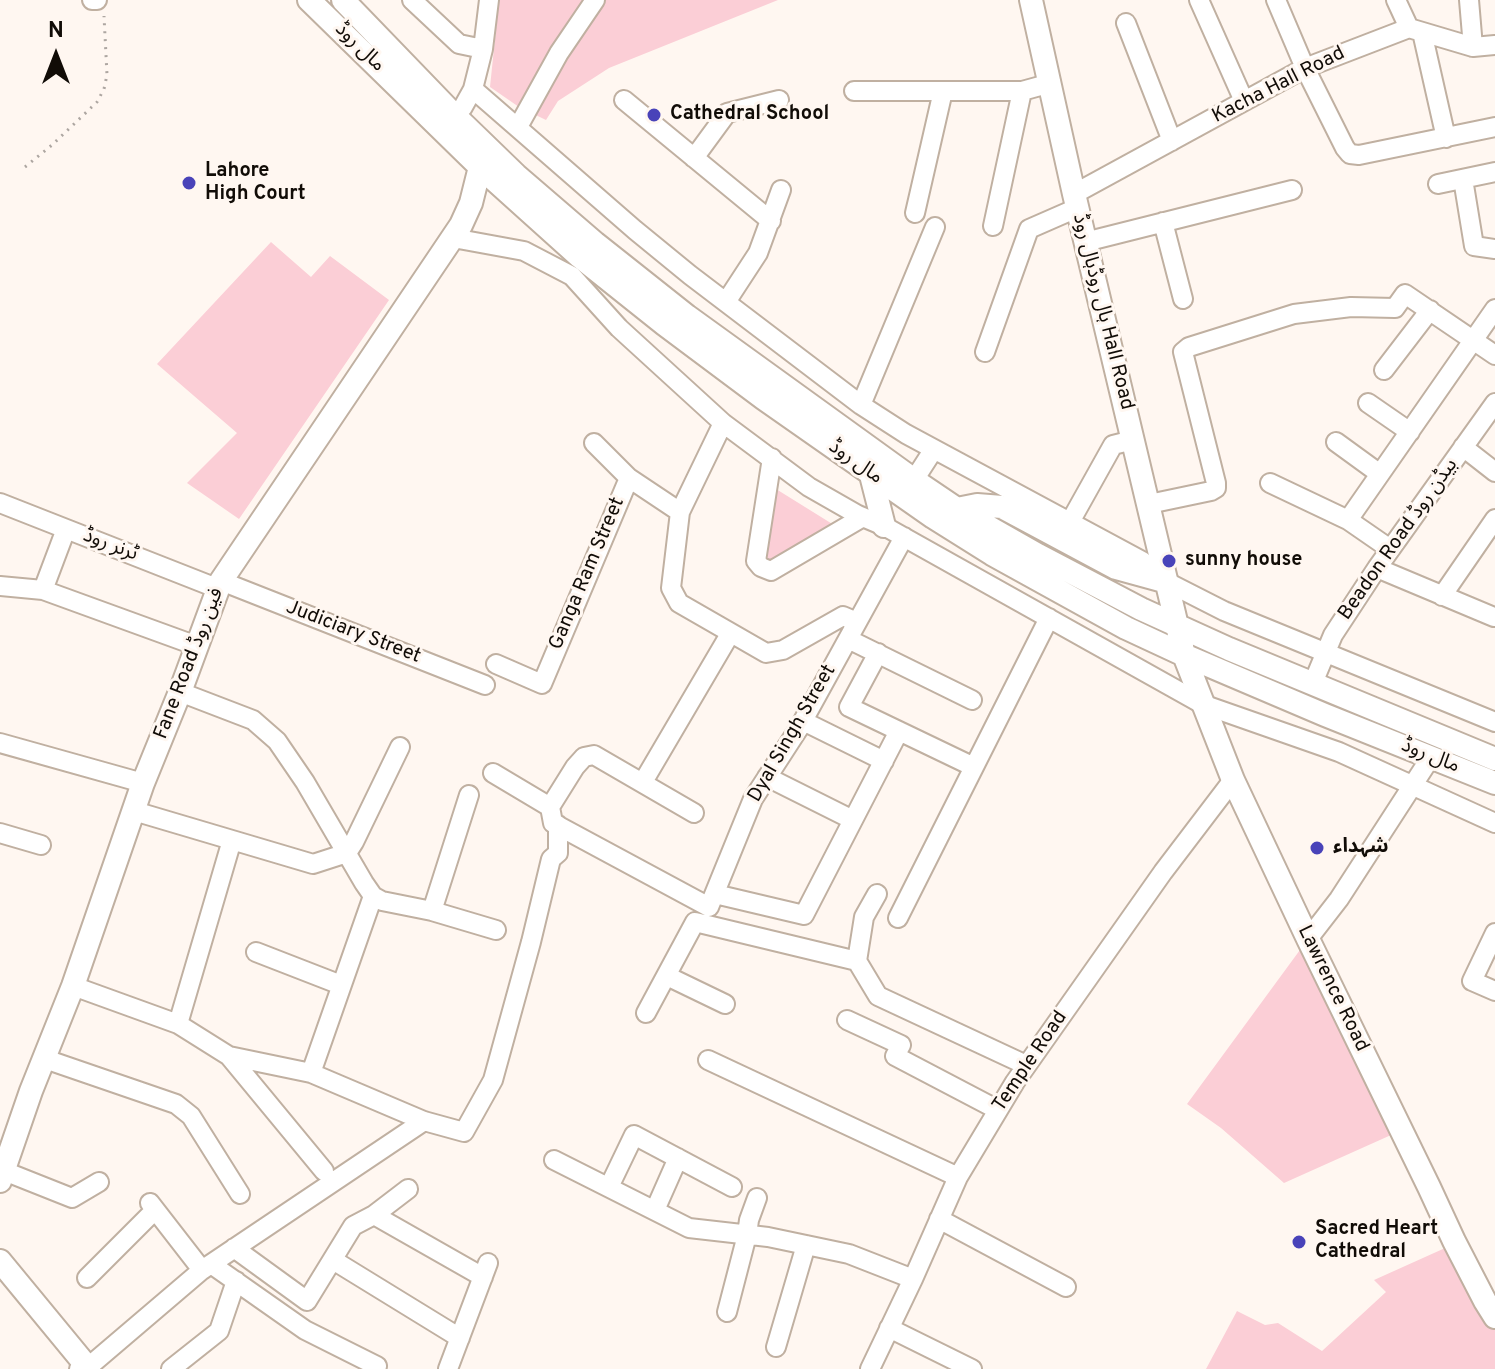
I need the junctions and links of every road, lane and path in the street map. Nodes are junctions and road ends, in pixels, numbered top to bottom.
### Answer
1 (309, 0) edge
2 (343, 0) edge
3 (412, 0) edge
4 (489, 0) edge
5 (595, 0) edge
6 (1031, 0) edge
7 (1199, 0) edge
8 (1276, 0) edge
9 (1396, 0) edge
10 (1469, 0) edge
11 (98, 5) edge
12 (1126, 23) dead end
13 (1416, 30) junction
14 (1495, 45) edge
15 (1473, 47) junction
16 (483, 49) junction
17 (1305, 68) junction
18 (1051, 83) junction
19 (473, 89) junction
20 (854, 91) dead end
21 (943, 91) junction
22 (1022, 91) junction
23 (624, 100) dead end
24 (779, 100) dead end
25 (1244, 101) junction
26 (448, 121) junction
27 (518, 127) junction
28 (1495, 127) edge
29 (1446, 138) junction
30 (1172, 141) junction
31 (694, 158) junction
32 (486, 159) junction
33 (25, 167) dead end
34 (1495, 172) edge
35 (1463, 179) junction
36 (1438, 184) dead end
37 (781, 190) dead end
38 (1292, 190) dead end
39 (1075, 201) junction
40 (915, 213) dead end
41 (771, 221) junction
42 (1163, 222) junction
43 (993, 226) dead end
44 (935, 227) dead end
45 (453, 238) junction
46 (1085, 242) junction
47 (1495, 249) edge
48 (576, 266) junction
49 (1183, 299) dead end
50 (726, 302) junction
51 (1495, 309) edge
52 (1430, 310) junction
53 (1474, 340) junction
54 (985, 352) dead end
55 (1495, 355) edge
56 (1384, 370) dead end
57 (1368, 403) dead end
58 (1495, 403) edge
59 (861, 405) junction
60 (723, 423) junction
61 (1410, 432) junction
62 (1133, 440) junction
63 (1336, 442) dead end
64 (594, 443) dead end
65 (1463, 447) junction
66 (934, 449) junction
67 (772, 458) junction
68 (1495, 472) edge
69 (1380, 474) junction
70 (871, 475) junction
71 (629, 478) junction
72 (914, 480) junction
73 (1270, 483) dead end
74 (0, 503) edge
75 (1149, 504) junction
76 (957, 509) junction
77 (680, 512) junction
78 (1495, 519) edge
79 (1348, 520) junction
80 (873, 522) junction
81 (1070, 522) junction
82 (66, 529) junction
83 (904, 537) junction
84 (1390, 549) junction
85 (1377, 568) junction
86 (1167, 582) junction
87 (220, 585) junction
88 (0, 586) edge
89 (43, 590) junction
90 (1442, 596) junction
91 (1494, 617) edge
92 (1049, 618) junction
93 (1176, 623) junction
94 (852, 630) junction
95 (730, 634) junction
96 (197, 646) junction
97 (1325, 652) junction
98 (878, 653) junction
99 (1184, 655) junction
100 (496, 664) dead end
101 (1313, 683) junction
102 (485, 685) dead end
103 (180, 692) junction
104 (972, 700) dead end
105 (1202, 704) junction
106 (803, 721) junction
107 (1495, 722) edge
108 (899, 731) junction
109 (0, 743) edge
110 (400, 747) dead end
111 (1431, 757) junction
112 (1495, 759) edge
113 (884, 761) junction
114 (974, 767) junction
115 (493, 773) dead end
116 (767, 777) junction
117 (1233, 780) junction
118 (643, 782) junction
119 (143, 783) junction
120 (1495, 783) edge
121 (1414, 785) junction
122 (469, 795) dead end
123 (134, 811) junction
124 (694, 813) dead end
125 (554, 818) junction
126 (853, 820) junction
127 (1495, 823) edge
128 (0, 833) edge
129 (232, 840) junction
130 (41, 845) dead end
131 (347, 853) junction
132 (715, 894) junction
133 (877, 894) dead end
134 (373, 896) junction
135 (432, 911) junction
136 (898, 918) dead end
137 (496, 930) dead end
138 (1495, 933) edge
139 (1308, 939) junction
140 (256, 952) dead end
141 (857, 961) junction
142 (667, 976) junction
143 (341, 985) junction
144 (73, 986) junction
145 (1495, 991) edge
146 (725, 1004) dead end
147 (646, 1013) dead end
148 (847, 1020) dead end
149 (178, 1024) junction
150 (229, 1056) junction
151 (45, 1059) junction
152 (708, 1060) dead end
153 (1026, 1065) junction
154 (311, 1073) junction
155 (998, 1110) junction
156 (424, 1121) junction
157 (678, 1158) junction
158 (554, 1160) dead end
159 (324, 1171) dead end
160 (2, 1176) edge
161 (958, 1177) junction
162 (99, 1182) dead end
163 (609, 1187) junction
164 (732, 1187) dead end
165 (408, 1189) dead end
166 (240, 1194) dead end
167 (757, 1198) dead end
168 (655, 1210) junction
169 (374, 1215) junction
170 (939, 1219) junction
171 (747, 1235) junction
172 (806, 1245) junction
173 (234, 1248) junction
174 (333, 1260) junction
175 (206, 1267) junction
176 (2, 1268) edge
177 (87, 1278) dead end
178 (913, 1279) junction
179 (236, 1281) junction
180 (1066, 1287) dead end
181 (1492, 1306) edge
182 (727, 1312) dead end
183 (889, 1328) junction
184 (460, 1338) junction
185 (776, 1347) dead end
186 (377, 1366) dead end
187 (85, 1369) edge
188 (171, 1369) edge
189 (448, 1369) edge
190 (870, 1369) edge
191 (972, 1369) edge

1 - 26 main road, مال روڈ
2 - 26 main road, مال روڈ
3 - 16 street
4 - 16 street
5 - 27 street
6 - 18 main road, ہال روڈہال روڈ Hall Road
7 - 25 street
8 - 17 street
9 - 13 street
10 - 15 street
11 - 33 path
12 - 30 street
13 - 15 street
13 - 17 street, Kacha Hall Road
13 - 29 street
14 - 15 street
16 - 19 street
17 - 25 street, Kacha Hall Road
17 - 29 street
18 - 22 street
18 - 39 main road, ہال روڈہال روڈ Hall Road
19 - 26 street
19 - 27 street
20 - 21 street
21 - 22 street
21 - 40 street
22 - 43 street
23 - 31 street
24 - 31 street
25 - 30 street, Kacha Hall Road
26 - 32 main road, مال روڈ
27 - 50 street
28 - 29 street
30 - 39 street, Kacha Hall Road
31 - 41 street
32 - 45 main road, Fane Road فین روڈ
32 - 48 main road, مال روڈ
32 - 72 main road, مال روڈ
34 - 35 street
35 - 36 street
35 - 47 street
37 - 41 street
38 - 42 street
39 - 46 main road, ہال روڈہال روڈ Hall Road
39 - 54 street, Kacha Hall Road
41 - 50 street
42 - 46 street
42 - 49 street
44 - 59 street
45 - 48 street
45 - 87 main road, Fane Road فین روڈ
46 - 62 main road, ہال روڈہال روڈ Hall Road
48 - 60 street
48 - 70 main road, مال روڈ
50 - 59 street
51 - 53 street
52 - 53 street
52 - 56 street
52 - 75 street
53 - 55 street
53 - 61 street
57 - 61 street
58 - 65 street, Beadon Road بیڈن روڈ
59 - 66 street
60 - 67 street
60 - 77 street
61 - 69 street
62 - 75 main road, ہال روڈہال روڈ Hall Road
62 - 81 street
63 - 69 street
64 - 71 street
65 - 68 street
65 - 84 street, Beadon Road بیڈن روڈ
66 - 72 street
66 - 81 street
67 - 80 street
67 - 80 street
69 - 79 street
70 - 80 main road
70 - 99 main road, مال روڈ
71 - 77 street, Ganga Ram Street
71 - 100 street, Ganga Ram Street
72 - 76 main road, مال روڈ
73 - 79 street
74 - 82 street, ٹرنر روڈ
75 - 86 main road, ہال روڈہال روڈ Hall Road
76 - 86 main road
76 - 93 main road, مال روڈ
77 - 95 street
78 - 90 street
79 - 84 street
80 - 83 street
81 - 86 street
82 - 87 street, ٹرنر روڈ
82 - 89 street
83 - 92 street
83 - 94 street, Dyal Singh Street
84 - 85 street, Beadon Road بیڈن روڈ
85 - 90 street
85 - 97 street, Beadon Road بیڈن روڈ
86 - 93 main road, ہال روڈہال روڈ Hall Road
86 - 97 street
87 - 96 main road, Fane Road فین روڈ
87 - 102 street, Judiciary Street
88 - 89 street
89 - 96 street
90 - 91 street
92 - 105 street
92 - 114 street
93 - 99 main road, ہال روڈہال روڈ Hall Road
93 - 101 main road, مال روڈ
94 - 95 street
94 - 98 street
94 - 106 street, Dyal Singh Street
95 - 118 street
96 - 103 main road, Fane Road فین روڈ
97 - 101 street, Beadon Road بیڈن روڈ
97 - 107 street
98 - 104 street
98 - 108 street
99 - 105 main road, Lawrence Road
99 - 111 main road, مال روڈ
101 - 112 main road, مال روڈ
103 - 119 main road, Fane Road فین روڈ
103 - 131 street
105 - 117 main road, Lawrence Road
105 - 121 street
106 - 113 street
106 - 116 street, Dyal Singh Street
108 - 113 street
108 - 114 street
109 - 119 street
110 - 131 street
111 - 120 main road, مال روڈ
111 - 121 street
113 - 126 street
114 - 136 street
115 - 125 street
116 - 126 street
116 - 132 street, Dyal Singh Street
117 - 139 main road, Lawrence Road
117 - 153 street, Temple Road
118 - 124 street
118 - 125 street
119 - 123 main road, Fane Road فین روڈ
121 - 127 street
121 - 139 street
122 - 135 street
123 - 129 street
123 - 144 main road, Fane Road فین روڈ
125 - 132 street
125 - 156 street
126 - 132 street
128 - 130 street
129 - 131 street
129 - 149 street
131 - 134 street
133 - 141 street
134 - 135 street
134 - 143 street
135 - 137 street
138 - 145 street
139 - 181 main road, Lawrence Road
140 - 143 street
141 - 142 street
141 - 153 street
142 - 146 street
142 - 147 street
143 - 154 street
144 - 149 street
144 - 151 main road, Fane Road فین روڈ
148 - 155 street
149 - 150 street
150 - 154 street
150 - 159 street
151 - 160 main road, Fane Road فین روڈ
151 - 166 street
152 - 161 street
153 - 155 street, Temple Road
154 - 156 street
155 - 161 street, Temple Road
156 - 173 street
157 - 163 street
157 - 164 street
157 - 168 street
158 - 163 street
160 - 162 street
161 - 170 street, Temple Road
163 - 168 street
165 - 169 street
167 - 171 street
168 - 171 street
169 - 174 street
169 - 184 street
170 - 178 street, Temple Road
170 - 180 street
171 - 172 street
171 - 182 street
172 - 178 street
172 - 185 street
173 - 174 street
173 - 175 street
174 - 184 street
175 - 177 street
175 - 179 street
175 - 187 street
176 - 187 main road
178 - 183 street, Temple Road
179 - 186 street
179 - 188 street
183 - 190 street, Temple Road
183 - 191 street
184 - 189 street

